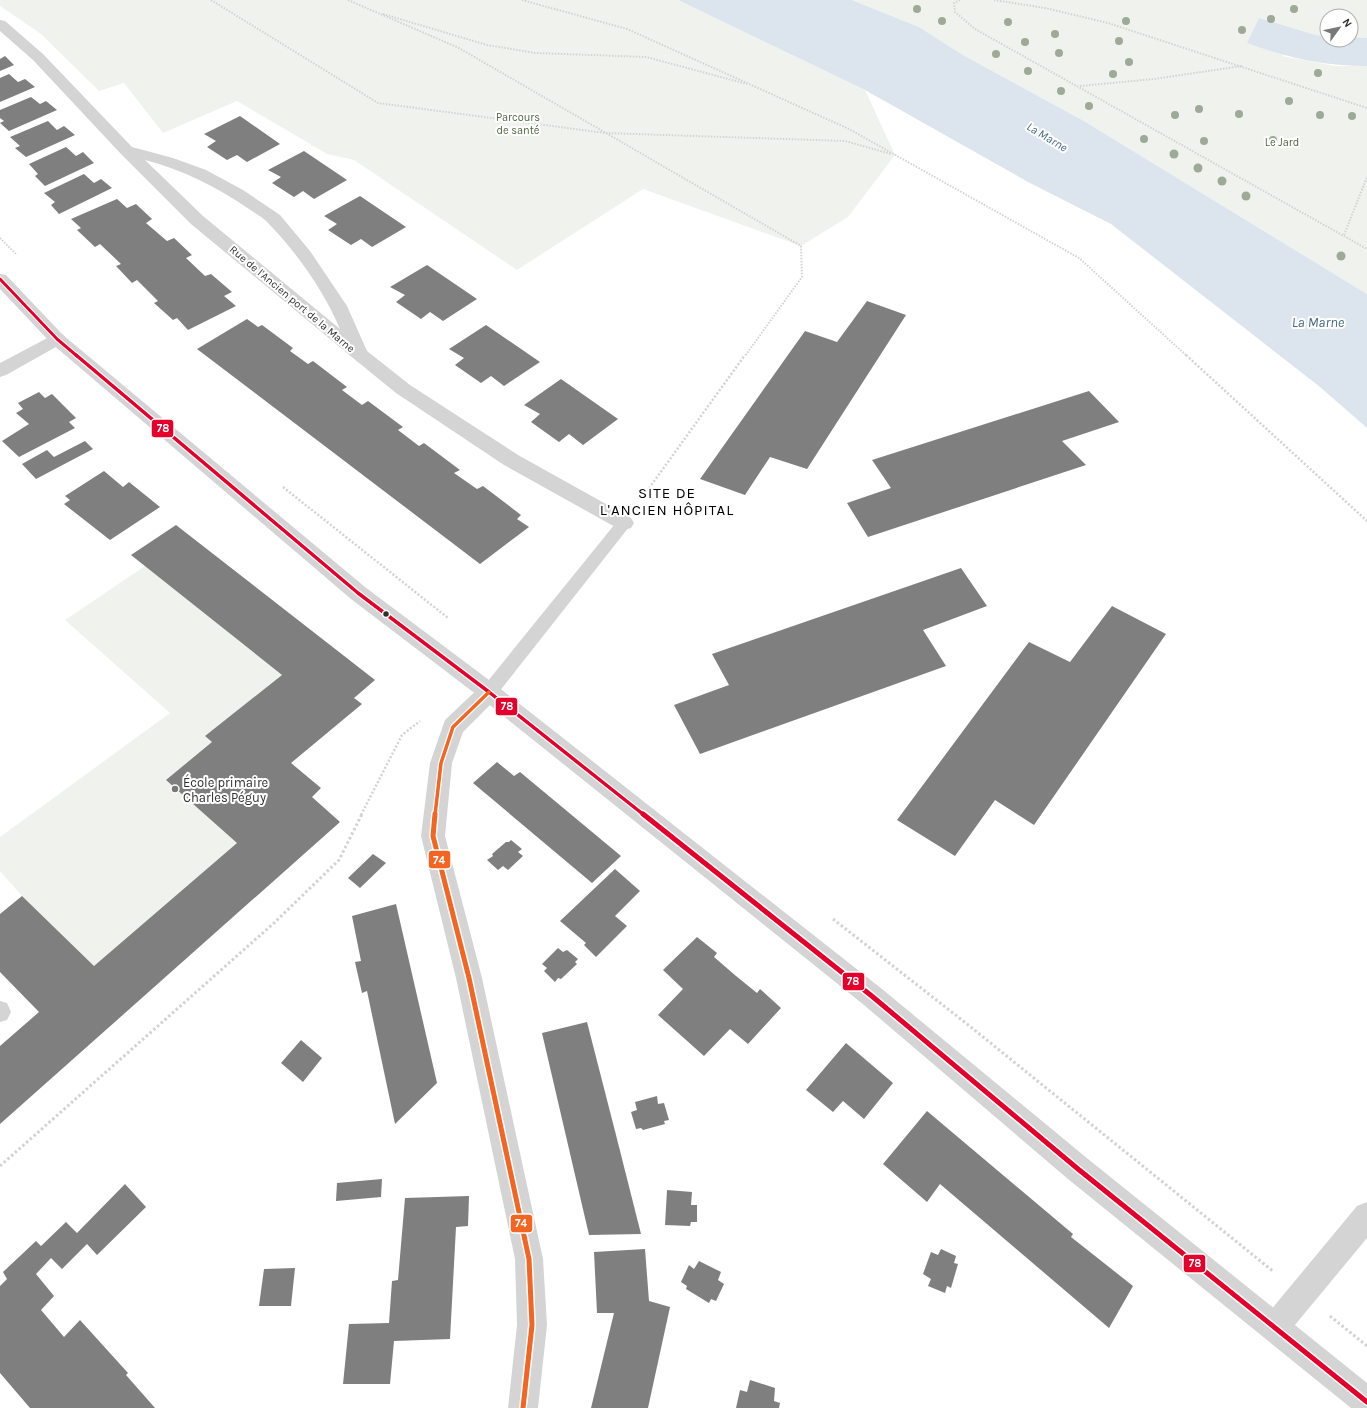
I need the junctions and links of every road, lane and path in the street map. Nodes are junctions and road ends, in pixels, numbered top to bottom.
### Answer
1 (211, 0) edge
2 (348, 0) edge
3 (522, 0) edge
4 (960, 0) edge
5 (994, 0) edge
6 (371, 10) junction
7 (0, 24) edge
8 (1242, 66) junction
9 (1079, 86) junction
10 (755, 87) junction
11 (1367, 108) edge
12 (605, 133) junction
13 (127, 151) junction
14 (895, 155) junction
15 (1367, 177) edge
16 (1366, 184) edge
17 (1344, 235) junction
18 (1367, 249) edge
19 (0, 279) edge
20 (57, 339) junction
21 (359, 354) junction
22 (0, 371) edge
23 (1367, 521) edge
24 (624, 523) junction
25 (489, 692) junction
26 (453, 727) junction
27 (0, 1166) edge
28 (1367, 1216) edge
29 (1275, 1327) junction
30 (1367, 1402) edge
31 (523, 1408) edge

1 - 12 path
2 - 6 path
3 - 10 path
4 - 9 path
5 - 8 path
6 - 10 path
6 - 12 path
7 - 13 street, Rue de l'Ancien port de la Marne
8 - 9 path
8 - 11 path
9 - 17 path
10 - 14 path
12 - 14 path
12 - 24 path
13 - 21 street, Rue de l'Ancien port de la Marne
13 - 21 street
14 - 23 path
15 - 16 path
16 - 17 path
17 - 18 path
19 - 20 street
20 - 22 street
20 - 25 street
21 - 24 street, Rue de l'Ancien port de la Marne
24 - 25 lane
25 - 26 street
25 - 29 street
26 - 27 path
26 - 31 street
28 - 29 street
29 - 30 street

